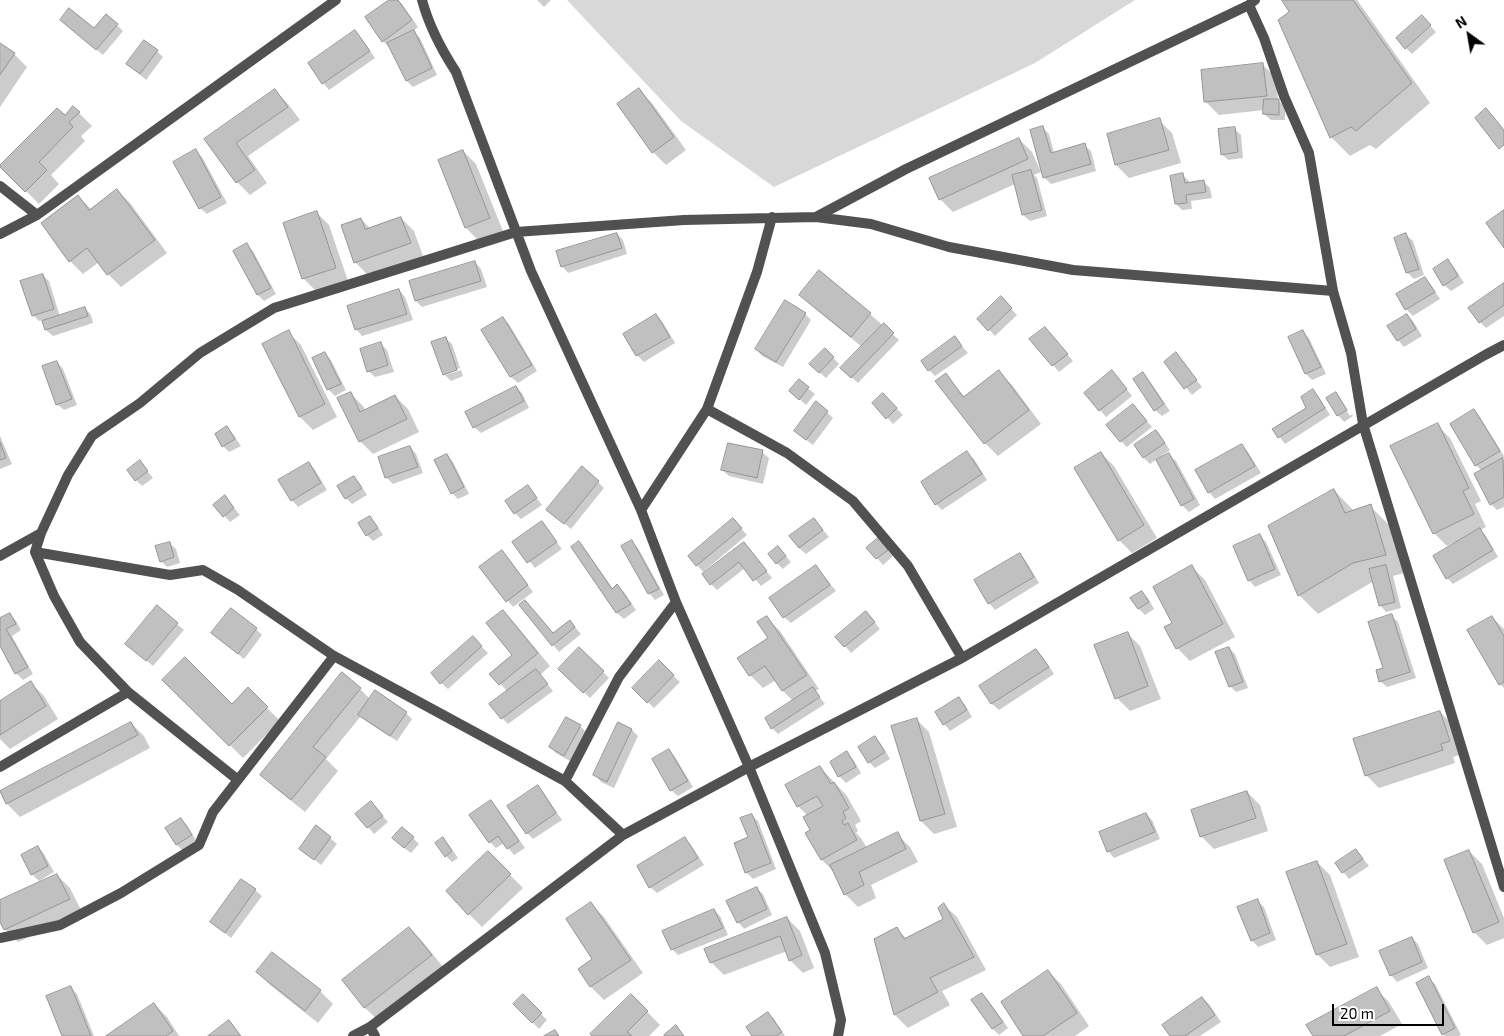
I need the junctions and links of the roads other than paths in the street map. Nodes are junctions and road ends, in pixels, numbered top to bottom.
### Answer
1 (336, 0) edge
2 (422, 0) edge
3 (1252, 2) edge
4 (0, 186) edge
5 (36, 215) junction
6 (772, 217) junction
7 (816, 217) junction
8 (516, 232) junction
9 (0, 234) edge
10 (1333, 291) junction
11 (1504, 345) edge
12 (707, 409) junction
13 (1363, 424) junction
14 (641, 510) junction
15 (41, 533) junction
16 (36, 552) junction
17 (0, 556) edge
18 (676, 602) junction
19 (334, 656) junction
20 (962, 658) junction
21 (128, 692) junction
22 (749, 766) junction
23 (0, 767) edge
24 (238, 780) junction
25 (565, 781) junction
26 (623, 835) junction
27 (1504, 887) edge
28 (0, 938) edge
29 (372, 1031) edge
30 (353, 1036) edge
31 (838, 1036) edge

1 - 5 street
2 - 8 street
3 - 7 street
3 - 10 street
4 - 5 street
5 - 9 street
6 - 7 street
6 - 8 street
6 - 12 street
7 - 10 street
8 - 14 street
8 - 15 street
10 - 13 street
11 - 13 street
12 - 14 street
12 - 20 street
13 - 20 street
13 - 27 street
14 - 18 street
15 - 16 street
15 - 17 street
16 - 19 street
16 - 21 street
18 - 22 street
18 - 25 street
19 - 24 street
19 - 25 street
20 - 22 street
21 - 23 street
21 - 24 street
22 - 26 street
22 - 31 street
24 - 28 street
25 - 26 street
26 - 29 street
29 - 30 street

